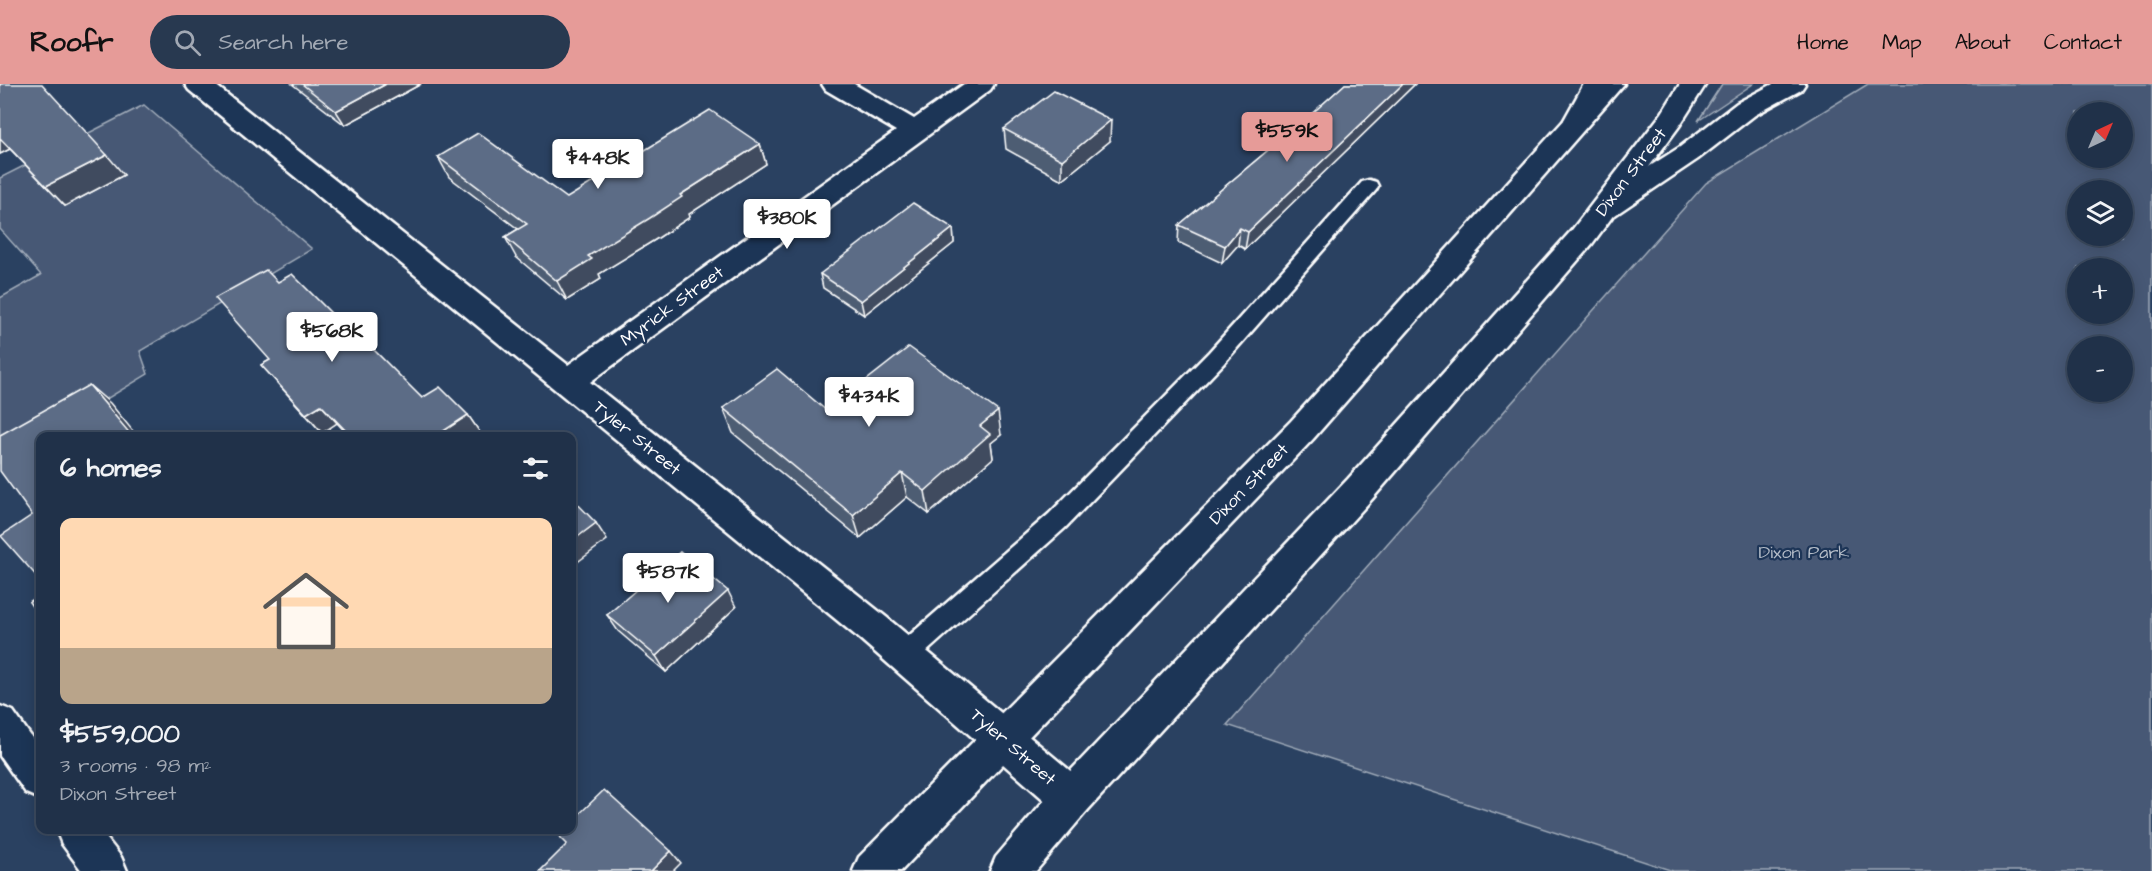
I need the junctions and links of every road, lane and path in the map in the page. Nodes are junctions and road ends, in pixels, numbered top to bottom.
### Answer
1 (198, 84) edge
2 (835, 84) edge
3 (981, 84) edge
4 (1597, 84) edge
5 (1611, 84) edge
6 (1693, 84) edge
7 (1792, 84) edge
8 (1577, 120) junction
9 (915, 131) junction
10 (1369, 186) dead end
11 (1605, 208) junction
12 (567, 382) junction
13 (905, 655) junction
14 (0, 724) edge
15 (1002, 737) junction
16 (36, 774) edge
17 (1072, 798) junction
18 (79, 834) edge
19 (107, 871) edge
20 (873, 871) edge
21 (1010, 871) edge

1 - 12 main road, Tyler Street
2 - 9 main road
3 - 9 main road, Myrick Street
4 - 8 main road
5 - 8 main road, Dixon Street
6 - 11 main road, Dixon Street
7 - 11 main road
8 - 15 main road, Dixon Street
9 - 12 main road, Myrick Street
10 - 13 lane
11 - 17 main road, Dixon Street
12 - 13 main road, Tyler Street
13 - 15 main road, Tyler Street
14 - 16 main road
15 - 17 main road, Tyler Street
15 - 20 main road, Dixon Street
17 - 21 main road, Dixon Street
18 - 19 main road

